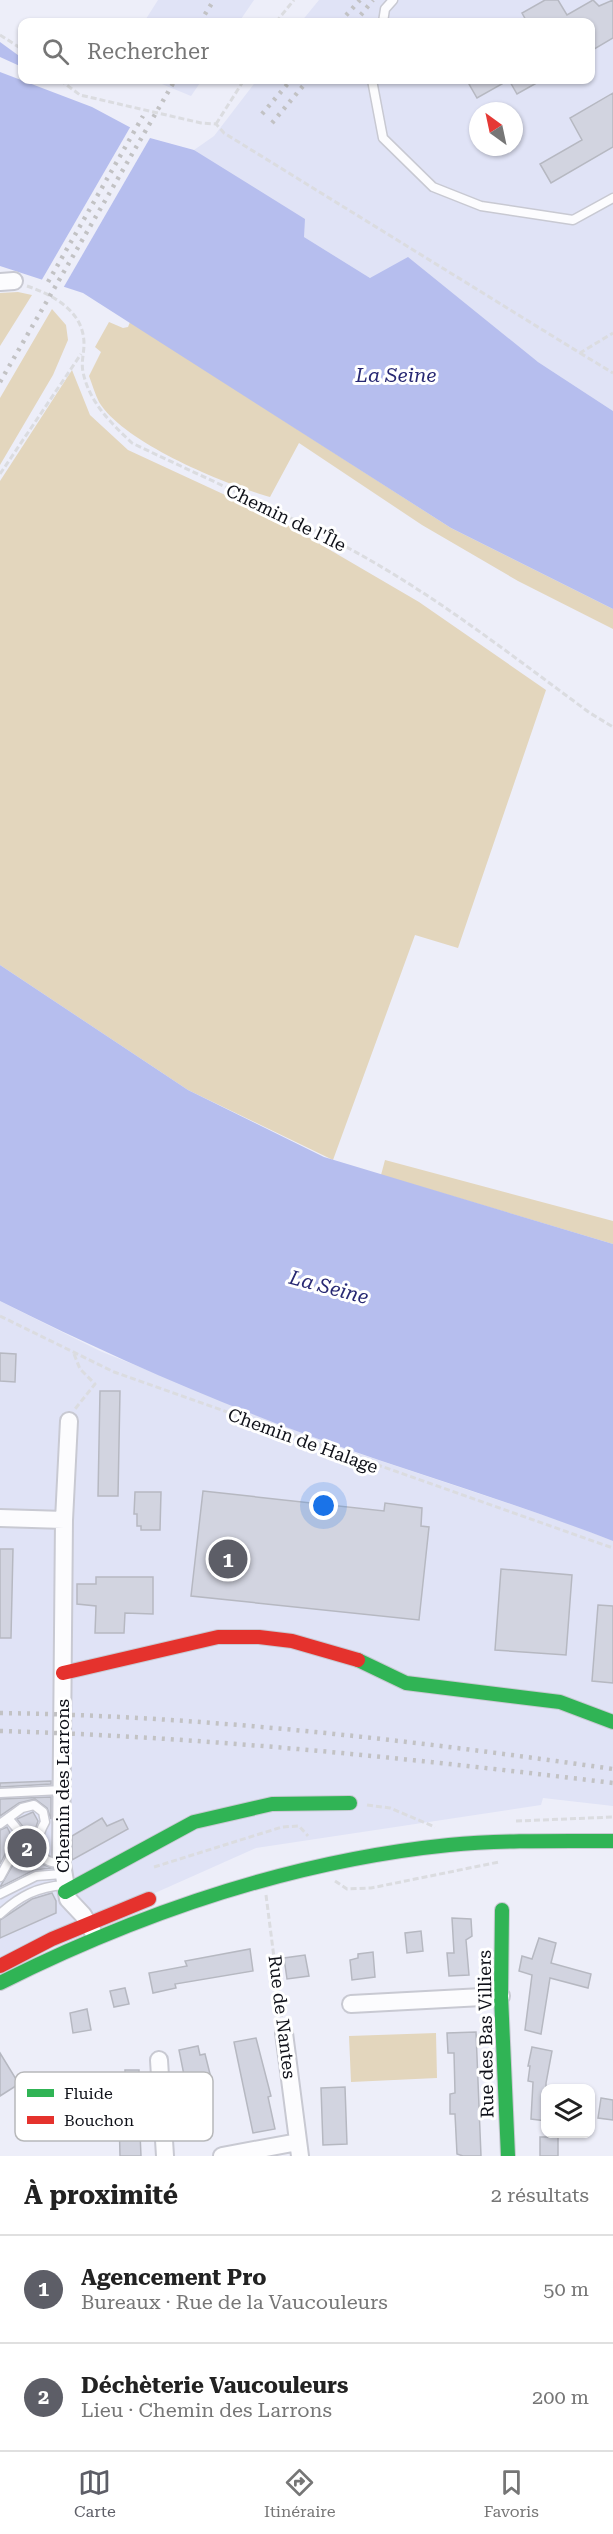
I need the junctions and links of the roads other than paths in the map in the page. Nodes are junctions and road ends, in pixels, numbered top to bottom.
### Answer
1 (393, 0) edge
2 (384, 18) edge
3 (373, 84) edge
4 (613, 198) edge
5 (69, 1421) road end
6 (0, 1518) edge
7 (64, 1520) junction
8 (63, 1672) junction
9 (613, 1722) edge
10 (62, 1790) junction
11 (0, 1793) edge
12 (350, 1803) road end
13 (8, 1818) junction
14 (0, 1824) edge
15 (386, 1839) dead end
16 (613, 1839) edge
17 (0, 1877) edge
18 (64, 1883) junction
19 (0, 1894) edge
20 (161, 1895) dead end
21 (502, 1910) dead end
22 (0, 1914) edge
23 (92, 1930) junction
24 (74, 1938) junction
25 (0, 1966) edge
26 (0, 1983) edge
27 (501, 1996) junction
28 (351, 2004) dead end
29 (284, 2033) road end
30 (159, 2060) dead end
31 (160, 2072) edge
32 (164, 2141) edge
33 (299, 2149) edge
34 (165, 2156) edge
35 (222, 2156) edge
36 (508, 2156) edge

1 - 2 lane
3 - 4 lane
5 - 7 street, Chemin des Larrons
6 - 7 street
7 - 8 street, Chemin des Larrons
8 - 9 street
8 - 10 street, Chemin des Larrons
10 - 11 lane
10 - 18 street, Chemin des Larrons
12 - 18 street
13 - 14 lane
13 - 17 lane
13 - 18 lane
15 - 16 street
16 - 23 street
18 - 19 lane
18 - 22 lane
18 - 23 street, Chemin des Larrons
18 - 24 street, Chemin des Larrons
20 - 23 street
21 - 27 street, Rue des Bas Villiers
23 - 24 street
24 - 25 street
24 - 26 street
27 - 28 street
27 - 36 street, Rue des Bas Villiers
29 - 33 street, Rue de Nantes
30 - 31 street
32 - 34 street
33 - 35 street

